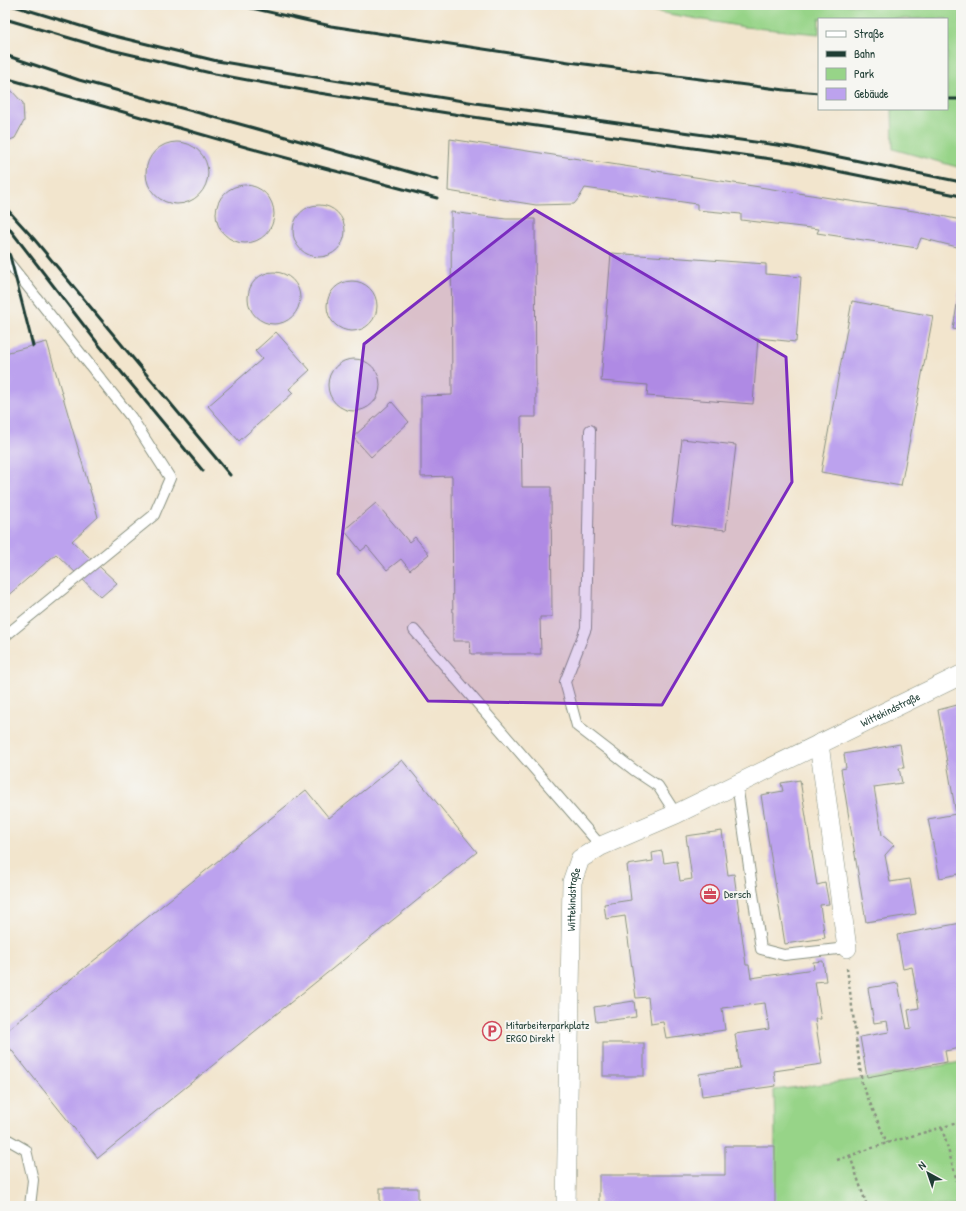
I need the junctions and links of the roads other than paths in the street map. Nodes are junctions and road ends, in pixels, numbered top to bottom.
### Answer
1 (5, 258) edge
2 (590, 430) dead end
3 (414, 630) dead end
4 (5, 636) edge
5 (961, 675) edge
6 (819, 744) junction
7 (737, 784) junction
8 (676, 814) junction
9 (601, 846) junction
10 (847, 948) joint
11 (5, 1138) edge
12 (30, 1206) edge
13 (566, 1206) edge

1 - 4 lane
2 - 8 lane
3 - 9 lane
5 - 6 street, Wittekindstraße
6 - 7 street, Wittekindstraße
6 - 10 street
7 - 8 street, Wittekindstraße
7 - 10 lane
8 - 9 street, Wittekindstraße
9 - 13 street, Wittekindstraße
11 - 12 lane

